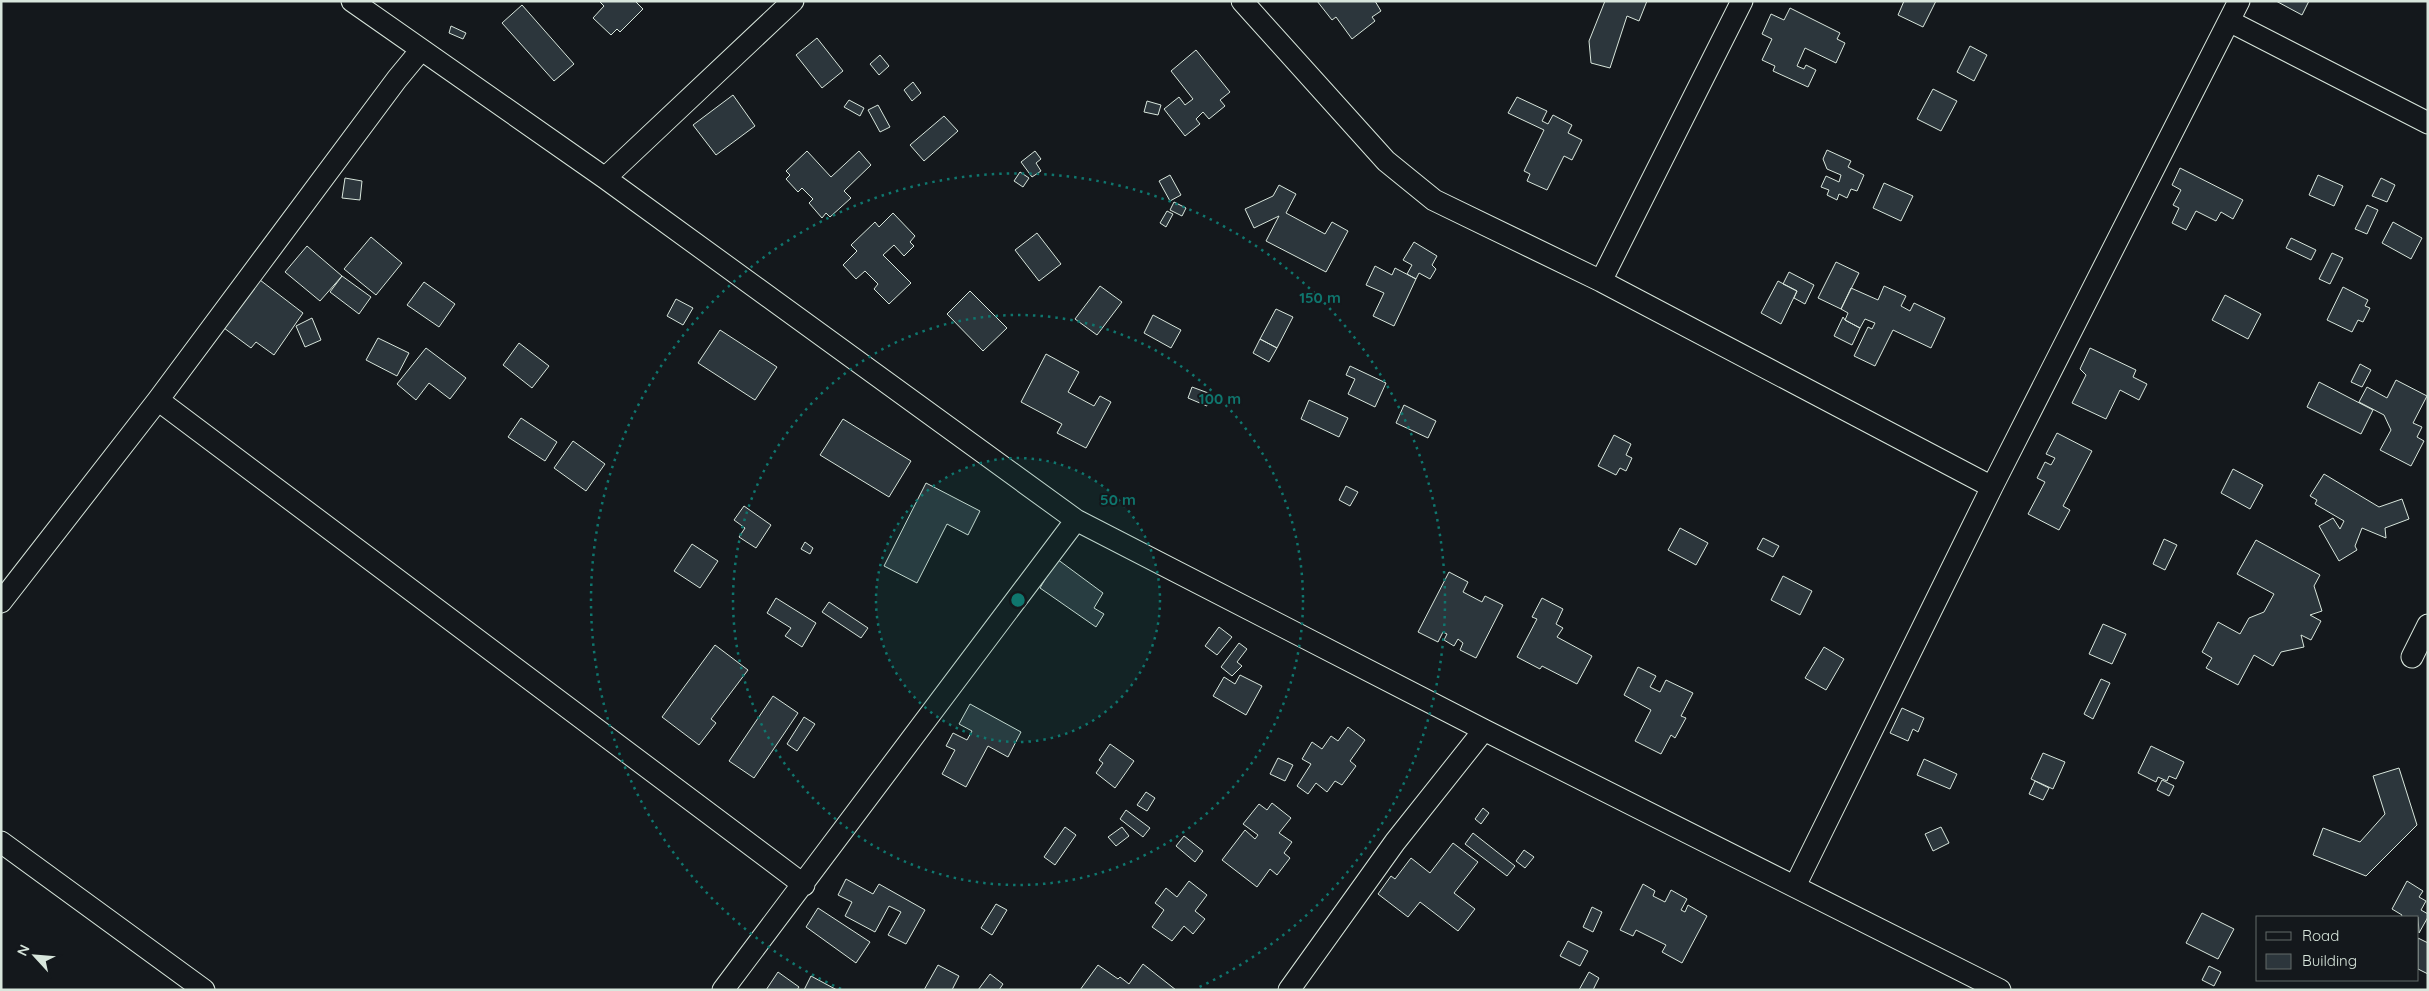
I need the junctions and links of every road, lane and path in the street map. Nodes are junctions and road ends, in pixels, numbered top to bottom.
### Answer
1 (352, 1) edge
2 (792, 1) edge
3 (1242, 1) edge
4 (1742, 1) edge
5 (2239, 1) edge
6 (2229, 21) junction
7 (421, 50) junction
8 (2428, 123) edge
9 (605, 178) junction
10 (1601, 281) junction
11 (158, 400) junction
12 (1992, 487) junction
13 (1076, 520) junction
14 (1, 602) edge
15 (2428, 625) edge
16 (2412, 657) dead end
17 (1484, 730) junction
18 (1, 842) edge
19 (804, 885) junction
20 (1795, 886) junction
21 (204, 990) edge
22 (723, 990) edge
23 (1289, 990) edge
24 (2000, 990) edge

1 - 7 street
2 - 9 street
3 - 10 street
4 - 10 street
5 - 6 street
6 - 8 street
6 - 12 street
7 - 9 street
7 - 11 street
9 - 13 street
10 - 12 street
11 - 14 street
11 - 19 street
12 - 20 street
13 - 17 street
13 - 19 street
15 - 16 street
17 - 20 street
17 - 23 street
18 - 21 street
19 - 22 street
20 - 24 street

